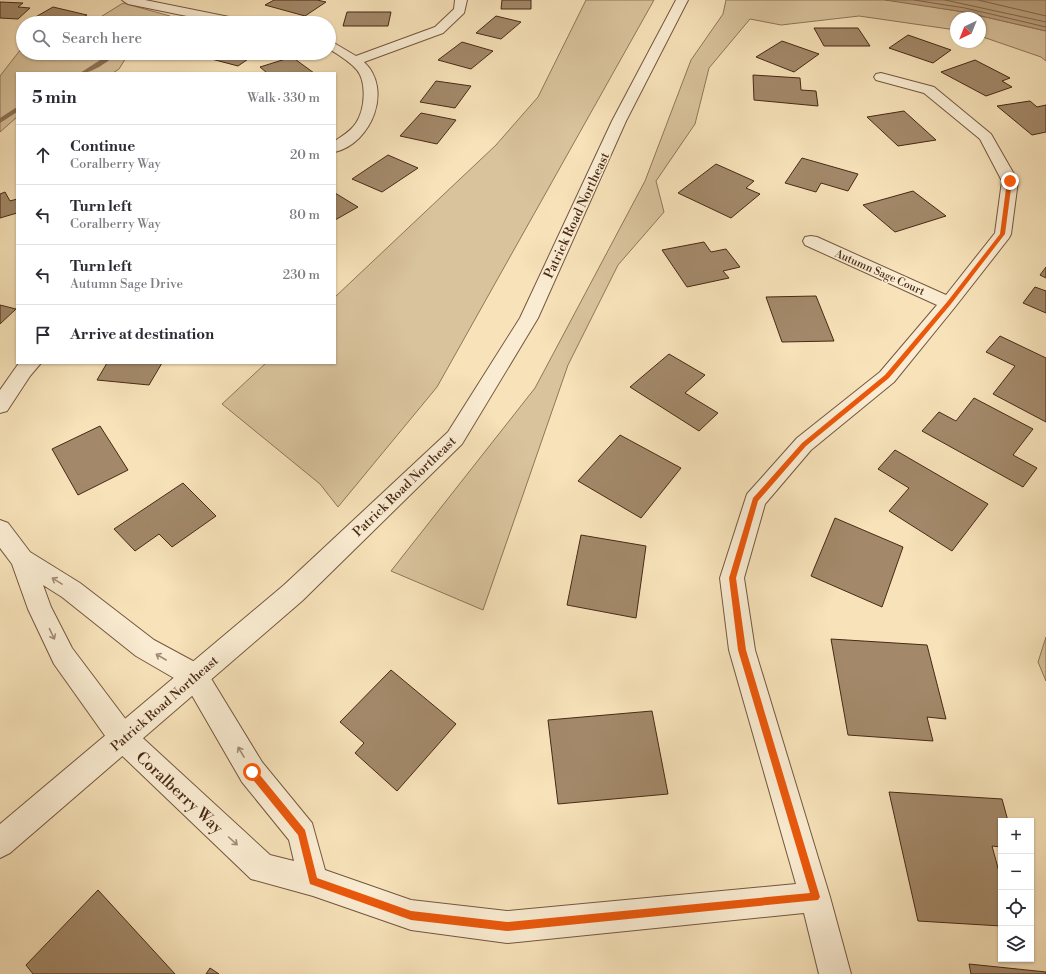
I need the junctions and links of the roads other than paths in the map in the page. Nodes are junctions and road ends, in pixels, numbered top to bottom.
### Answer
1 (128, 0) edge
2 (461, 0) edge
3 (682, 0) edge
4 (205, 16) edge
5 (336, 48) edge
6 (356, 60) junction
7 (881, 77) dead end
8 (336, 147) edge
9 (811, 241) dead end
10 (949, 303) junction
11 (30, 364) edge
12 (0, 406) edge
13 (0, 530) edge
14 (22, 559) junction
15 (195, 676) junction
16 (123, 738) junction
17 (0, 843) edge
18 (313, 881) junction
19 (815, 897) junction
20 (835, 974) edge

1 - 4 street
2 - 6 street
3 - 15 street, Patrick Road Northeast
5 - 6 street
6 - 8 street
7 - 10 street
9 - 10 street, Autumn Sage Court
10 - 19 street
11 - 12 street
13 - 14 street, Coralberry Way
15 -> 14 street, Coralberry Way
14 -> 16 street, Coralberry Way
15 - 16 street, Patrick Road Northeast
18 -> 15 street
16 - 17 street, Patrick Road Northeast
16 -> 18 street, Coralberry Way
18 - 19 street, Coralberry Way
19 - 20 street

